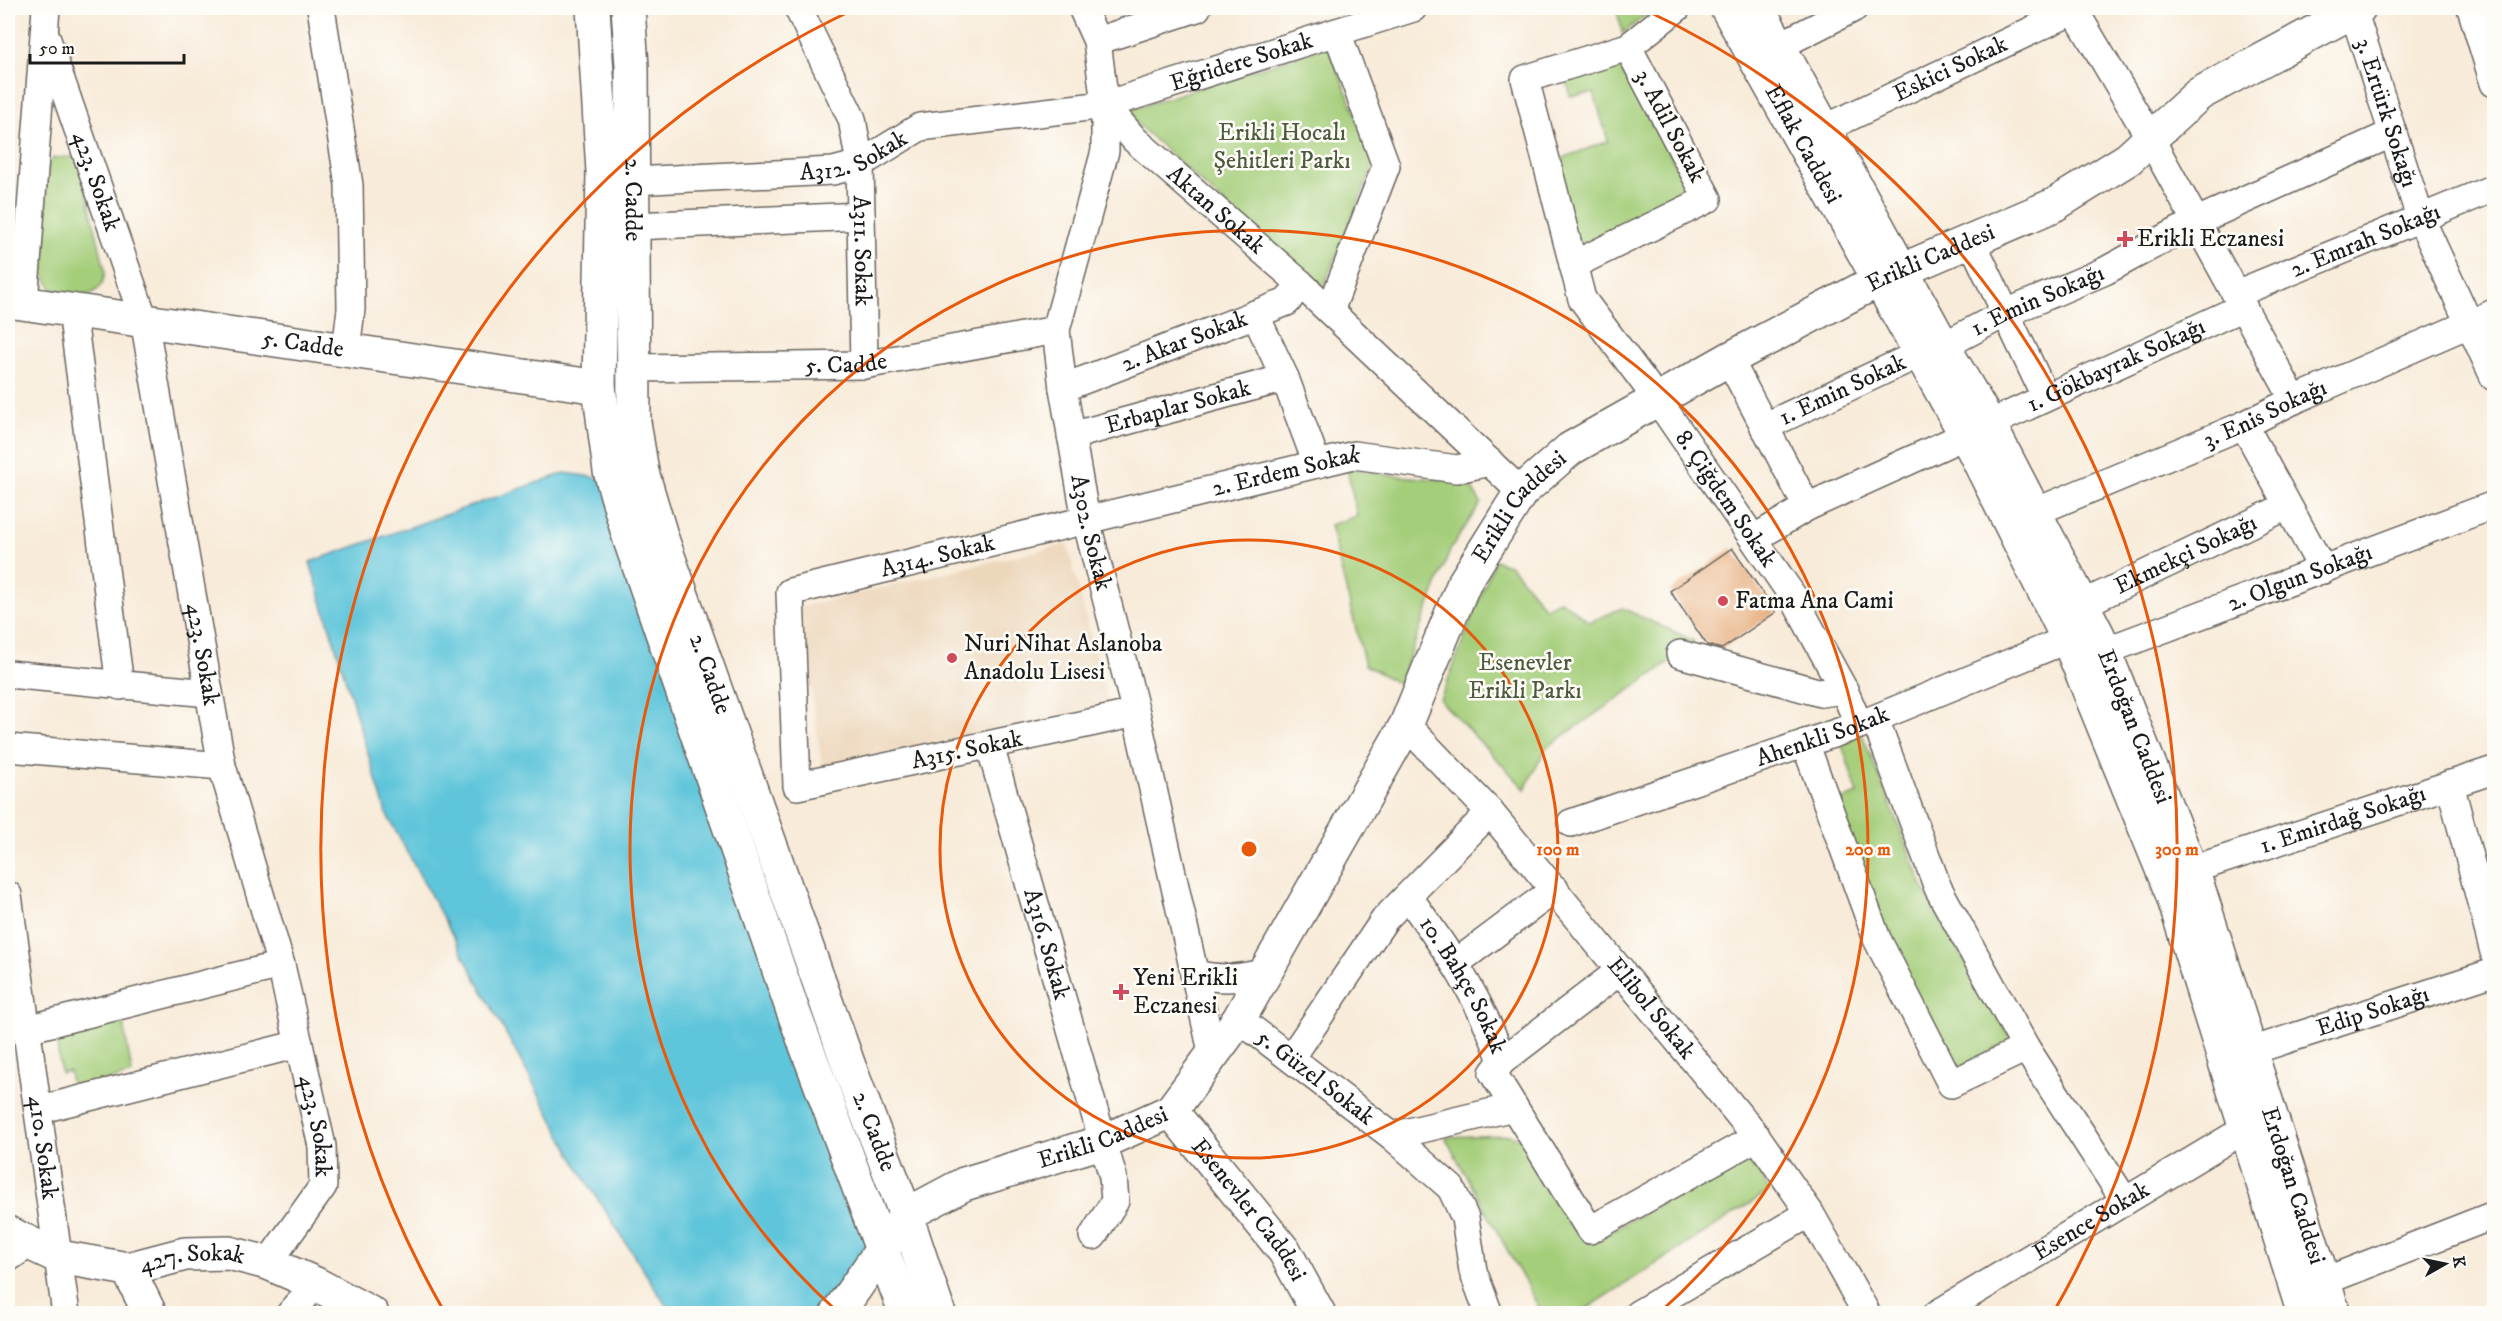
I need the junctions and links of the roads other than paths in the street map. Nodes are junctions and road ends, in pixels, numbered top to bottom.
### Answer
1 (46, 8) edge
2 (321, 8) edge
3 (593, 8) edge
4 (627, 8) edge
5 (798, 8) edge
6 (1082, 8) edge
7 (1197, 8) edge
8 (1413, 8) edge
9 (1677, 8) edge
10 (1727, 8) edge
11 (1758, 8) edge
12 (1854, 8) edge
13 (2354, 8) edge
14 (2471, 8) edge
15 (2074, 9) edge
16 (1337, 32) junction
17 (45, 34) junction
18 (1096, 41) junction
19 (1779, 46) junction
20 (1628, 47) junction
21 (2493, 74) edge
22 (1105, 105) junction
23 (1824, 129) junction
24 (2393, 133) junction
25 (2150, 138) junction
26 (860, 164) junction
27 (633, 181) junction
28 (2494, 188) edge
29 (861, 216) junction
30 (2420, 217) junction
31 (2195, 222) junction
32 (633, 226) junction
33 (1972, 242) junction
34 (1574, 265) junction
35 (1891, 275) junction
36 (1300, 283) junction
37 (2240, 301) junction
38 (16, 302) edge
39 (72, 310) junction
40 (1330, 311) junction
41 (1255, 314) junction
42 (2004, 314) junction
43 (2482, 318) edge
44 (144, 320) junction
45 (1056, 330) junction
46 (346, 350) junction
47 (1932, 350) junction
48 (1729, 359) junction
49 (864, 365) junction
50 (632, 368) junction
51 (2494, 377) edge
52 (1285, 378) junction
53 (599, 387) junction
54 (1063, 388) junction
55 (2045, 396) junction
56 (1657, 399) junction
57 (2294, 400) junction
58 (2244, 425) junction
59 (1764, 427) junction
60 (1977, 429) junction
61 (1071, 436) junction
62 (1490, 462) junction
63 (1317, 464) junction
64 (1521, 492) junction
65 (2494, 505) edge
66 (2287, 506) junction
67 (1807, 507) junction
68 (2035, 512) junction
69 (1086, 520) junction
70 (1755, 538) junction
71 (2323, 570) junction
72 (2083, 604) junction
73 (2068, 639) junction
74 (2105, 651) junction
75 (1680, 654) dead end
76 (8, 674) edge
77 (120, 686) junction
78 (1844, 690) junction
79 (209, 693) junction
80 (1136, 713) junction
81 (1867, 722) junction
82 (1406, 725) junction
83 (1805, 743) junction
84 (990, 746) junction
85 (8, 748) edge
86 (222, 766) junction
87 (2494, 770) edge
88 (2450, 784) junction
89 (797, 786) joint
90 (1490, 812) junction
91 (1571, 823) dead end
92 (2191, 870) junction
93 (1555, 889) junction
94 (8, 895) edge
95 (1408, 896) junction
96 (2494, 952) edge
97 (1456, 963) junction
98 (281, 965) junction
99 (1621, 970) junction
100 (1266, 972) junction
101 (2494, 972) edge
102 (1194, 974) junction
103 (1239, 1019) junction
104 (27, 1029) junction
105 (299, 1044) junction
106 (2026, 1048) junction
107 (2251, 1051) junction
108 (1213, 1056) junction
109 (1291, 1058) junction
110 (1502, 1061) junction
111 (1514, 1107) junction
112 (38, 1110) junction
113 (1171, 1111) junction
114 (2245, 1129) junction
115 (1392, 1136) junction
116 (1757, 1137) junction
117 (1102, 1142) junction
118 (2125, 1201) junction
119 (1810, 1213) junction
120 (906, 1215) junction
121 (2494, 1215) edge
122 (1093, 1236) dead end
123 (15, 1245) edge
124 (884, 1248) junction
125 (59, 1257) junction
126 (268, 1263) junction
127 (128, 1269) junction
128 (2325, 1281) junction
129 (316, 1284) junction
130 (66, 1314) edge
131 (150, 1314) edge
132 (290, 1314) edge
133 (372, 1314) edge
134 (837, 1314) edge
135 (906, 1314) edge
136 (939, 1314) edge
137 (1319, 1314) edge
138 (1489, 1314) edge
139 (1638, 1314) edge
140 (1867, 1314) edge
141 (1937, 1314) edge
142 (2304, 1314) edge
143 (2334, 1314) edge

1 - 17 street
2 - 46 street
3 - 53 main road, 2. Cadde
4 - 27 main road, 2. Cadde
5 - 26 street, A311. Sokak
6 - 18 street, A302. Sokak
7 - 18 street
8 - 16 street, Eğridere Sokak
9 - 20 street, 3. Adil Sokak
10 - 35 main road, Eflak Caddesi
11 - 19 main road, Eflak Caddesi
12 - 19 street
13 - 24 street, 3. Ertürk Sokağı
13 - 25 main road, Erikli Caddesi
14 - 21 street
15 - 23 street, Eskici Sokak
15 - 25 street
16 - 22 street, Eğridere Sokak
16 - 40 street
17 - 38 street
17 - 44 street, 423. Sokak
18 - 22 street, A302. Sokak
19 - 23 main road, Eflak Caddesi
20 - 34 street, 3. Adil Sokak
20 - 34 street, 3. Adil Sokak
22 - 26 street, A312. Sokak
22 - 36 street, Aktan Sokak
22 - 45 street, A302. Sokak
23 - 35 main road, Eflak Caddesi
24 - 30 street, 3. Ertürk Sokağı
24 - 31 street, 1. Emin Sokağı
25 - 31 street
25 - 33 main road, Erikli Caddesi
26 - 27 street, A312. Sokak
26 - 29 street, A311. Sokak
27 - 32 main road, 2. Cadde
28 - 30 street, 2. Emrah Sokağı
29 - 32 street
29 - 49 street, A311. Sokak
30 - 37 street, 2. Emrah Sokağı
30 - 43 street, 3. Ertürk Sokağı
31 - 37 street
31 - 42 street, 1. Emin Sokağı
32 - 50 main road, 2. Cadde
33 - 35 main road, Erikli Caddesi
33 - 42 street
34 - 56 street, 3. Adil Sokak
35 - 47 main road, Erdoğan Caddesi
35 - 48 main road, Erikli Caddesi
36 - 40 street, Aktan Sokak
36 - 41 street, 2. Akar Sokak
37 - 55 street, 1. Gökbayrak Sokağı
37 - 57 street
38 - 39 main road, 5. Cadde
39 - 44 main road, 5. Cadde
39 - 77 street
40 - 62 street, Aktan Sokak
41 - 52 street, Erbaplar Sokak
41 - 54 street, 2. Akar Sokak
42 - 47 street, 1. Emin Sokağı
42 - 55 street
43 - 51 street, 3. Ertürk Sokağı
43 - 57 street, 3. Enis Sokağı
44 - 46 main road, 5. Cadde
44 - 79 street, 423. Sokak
45 - 49 street, 5. Cadde
45 - 54 street, A302. Sokak
46 - 53 main road, 5. Cadde
47 - 59 street, 1. Emin Sokak
47 - 60 main road, Erdoğan Caddesi
48 - 56 main road, Erikli Caddesi
48 - 59 street
49 - 50 street, 5. Cadde
50 - 120 main road, 2. Cadde
52 - 61 street, Erbaplar Sokak
52 - 63 street, Erbaplar Sokak
53 - 124 main road, 2. Cadde
54 - 61 street, A302. Sokak
55 - 60 street, 1. Gökbayrak Sokağı
56 - 64 main road, Erikli Caddesi
56 - 70 street, 8. Çiğdem Sokak
57 - 58 street, 3. Enis Sokağı
58 - 66 street
58 - 68 street, 3. Enis Sokağı
59 - 67 street
60 - 67 street, 1. Gökbayrak Sokağı
60 - 68 main road, Erdoğan Caddesi
60 - 73 main road, Erdoğan Caddesi
61 - 69 street, A302. Sokak
62 - 63 street, 2. Erdem Sokak
62 - 64 street, Aktan Sokak
63 - 69 street, 2. Erdem Sokak
64 - 82 main road, Erikli Caddesi
65 - 71 street, 2. Olgun Sokağı
66 - 71 street
66 - 72 street, Ekmekçi Sokağı
67 - 70 street, 1. Gökbayrak Sokağı
68 - 72 main road, Erdoğan Caddesi
69 - 80 street, A302. Sokak
69 - 89 street, A314. Sokak
70 - 78 street, 8. Çiğdem Sokak
71 - 74 street, 2. Olgun Sokağı
72 - 74 main road, Erdoğan Caddesi
73 - 81 street, Ahenkli Sokak
73 - 114 main road, Erdoğan Caddesi
74 - 92 main road, Erdoğan Caddesi
75 - 78 street
76 - 77 street
77 - 79 street
78 - 81 street, 8. Çiğdem Sokak
79 - 86 street, 423. Sokak
80 - 84 street, A315. Sokak
80 - 102 street, A302. Sokak
81 - 83 street, Ahenkli Sokak
81 - 106 street, 8. Çiğdem Sokak
82 - 90 street, Elibol Sokak
82 - 100 main road, Erikli Caddesi
83 - 91 street, Ahenkli Sokak
83 - 106 street
84 - 89 street, A315. Sokak
84 - 117 street, A316. Sokak
85 - 86 street
86 - 98 street, 423. Sokak
87 - 88 street, 1. Emirdağ Sokağı
88 - 92 street, 1. Emirdağ Sokağı
88 - 96 street
90 - 93 street, Elibol Sokak
90 - 95 street, 10. Bahçe Sokak
92 - 107 main road, Erdoğan Caddesi
93 - 97 street
93 - 99 street, Elibol Sokak
94 - 104 street, 410. Sokak
95 - 97 street, 10. Bahçe Sokak
95 - 109 street, 10. Bahçe Sokak
97 - 110 street, 10. Bahçe Sokak
98 - 104 street
98 - 105 street, 423. Sokak
99 - 110 street
99 - 116 street, Elibol Sokak
100 - 102 street
100 - 103 main road, Erikli Caddesi
101 - 107 street, Edip Sokağı
102 - 108 street, A302. Sokak
103 - 108 main road, Erikli Caddesi
103 - 109 street, 5. Güzel Sokak
104 - 112 street, 410. Sokak
105 - 112 street
105 - 126 street, 423. Sokak
106 - 118 street, 8. Çiğdem Sokak
107 - 128 main road, Erdoğan Caddesi
108 - 113 main road, Erikli Caddesi
109 - 115 street, 5. Güzel Sokak
110 - 111 street, 10. Bahçe Sokak
111 - 115 street
111 - 116 street
112 - 125 street, 410. Sokak
113 - 117 main road, Erikli Caddesi
113 - 137 main road, Esenevler Caddesi
114 - 118 street, Esence Sokak
114 - 142 main road, Erdoğan Caddesi
115 - 138 street, 5. Güzel Sokak
116 - 119 street, Elibol Sokak
117 - 120 main road, Erikli Caddesi
117 - 122 street, A316. Sokak
118 - 141 street, Esence Sokak
119 - 139 street
119 - 140 street, Elibol Sokak
120 - 124 main road
120 - 136 main road, 2. Cadde
121 - 128 street
123 - 125 main road, 427. Sokak
124 - 134 main road
124 - 135 main road, 2. Cadde
125 - 127 main road, 427. Sokak
125 - 130 street, 410. Sokak
126 - 127 main road, 427. Sokak
126 - 129 main road, 427. Sokak
127 - 131 main road
128 - 143 main road, Erdoğan Caddesi
129 - 132 street
129 - 133 main road, 427. Sokak

